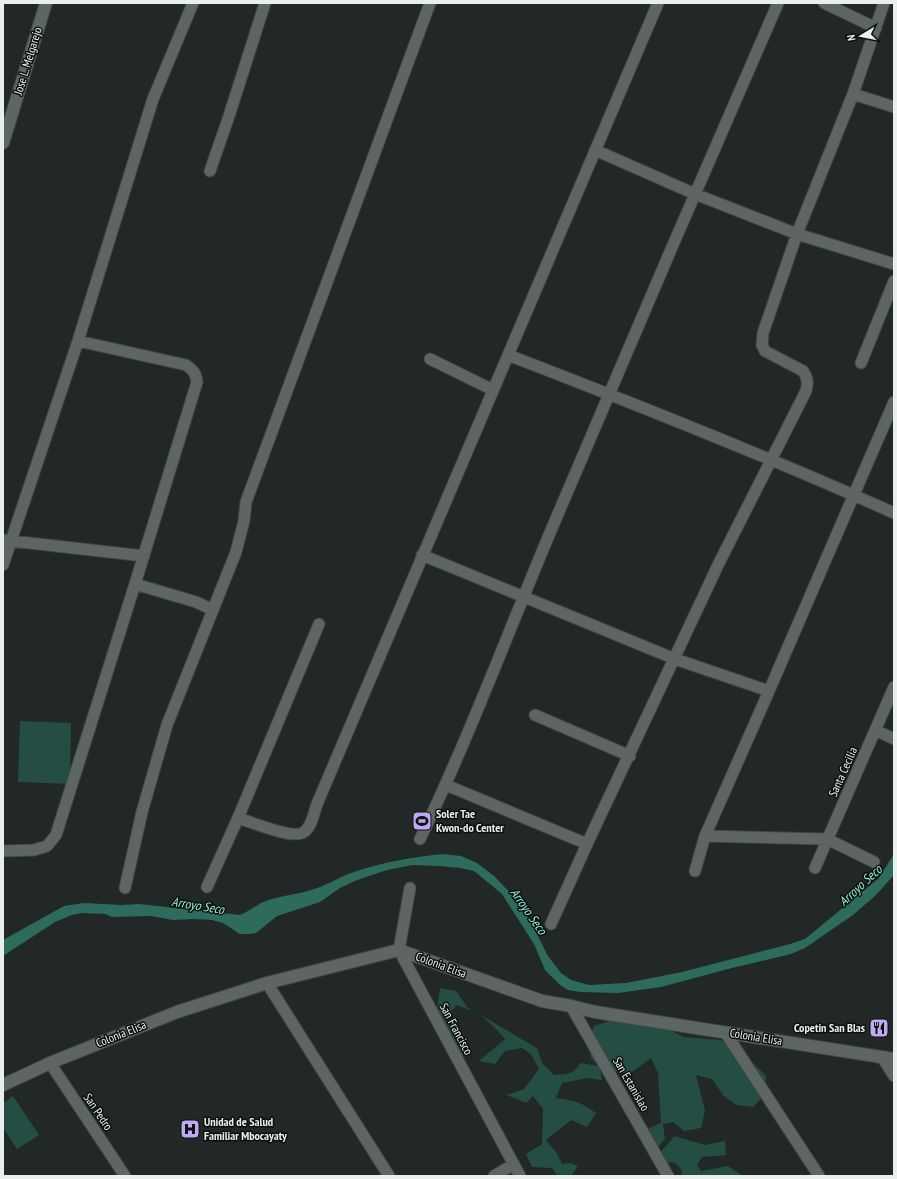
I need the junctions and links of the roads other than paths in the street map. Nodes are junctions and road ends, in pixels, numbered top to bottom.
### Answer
1 (46, 3) edge
2 (193, 3) edge
3 (265, 3) edge
4 (430, 3) edge
5 (658, 3) edge
6 (778, 3) edge
7 (824, 3) edge
8 (884, 3) edge
9 (876, 28) junction
10 (853, 94) junction
11 (894, 107) edge
12 (3, 143) edge
13 (595, 150) junction
14 (210, 171) dead end
15 (695, 194) junction
16 (797, 234) junction
17 (894, 264) edge
18 (894, 281) edge
19 (78, 341) junction
20 (508, 355) junction
21 (430, 359) dead end
22 (861, 363) dead end
23 (493, 390) junction
24 (608, 393) junction
25 (894, 402) edge
26 (771, 460) junction
27 (854, 495) junction
28 (894, 513) edge
29 (7, 541) edge
30 (422, 555) junction
31 (144, 556) junction
32 (3, 565) edge
33 (135, 584) junction
34 (523, 596) junction
35 (213, 610) junction
36 (319, 624) dead end
37 (675, 659) junction
38 (894, 687) edge
39 (769, 691) junction
40 (535, 716) dead end
41 (876, 730) junction
42 (894, 739) edge
43 (630, 756) junction
44 (446, 785) junction
45 (238, 818) junction
46 (704, 836) junction
47 (420, 839) dead end
48 (827, 839) junction
49 (587, 844) junction
50 (3, 851) edge
51 (874, 862) dead end
52 (815, 868) dead end
53 (695, 871) dead end
54 (206, 887) dead end
55 (125, 888) dead end
56 (410, 888) dead end
57 (551, 924) dead end
58 (399, 950) junction
59 (267, 983) junction
60 (571, 1006) junction
61 (725, 1032) junction
62 (888, 1058) edge
63 (50, 1063) junction
64 (894, 1076) edge
65 (3, 1085) edge
66 (514, 1164) junction
67 (125, 1176) edge
68 (389, 1176) edge
69 (494, 1176) edge
70 (520, 1176) edge
71 (668, 1176) edge
72 (819, 1176) edge

1 - 12 street, Jose L. Melgarejo
2 - 19 street
3 - 14 street
4 - 35 street
5 - 13 street
6 - 15 street
7 - 9 street
8 - 9 street
9 - 10 street
10 - 11 street
10 - 16 street
13 - 15 street
13 - 20 street
15 - 16 street
15 - 24 street
16 - 17 street
16 - 26 street
18 - 22 street
19 - 29 street
19 - 31 street
20 - 23 street
20 - 24 street
21 - 23 street
23 - 30 street
24 - 26 street
24 - 34 street
25 - 27 street
26 - 27 street
26 - 37 street
27 - 28 street
27 - 39 street
29 - 31 street
29 - 32 street
30 - 34 street
30 - 45 street
31 - 33 street
33 - 35 street
33 - 50 street
34 - 37 street
34 - 44 street
35 - 55 street
36 - 45 street
37 - 39 street
37 - 43 street
38 - 41 street, Santa Cecilia
39 - 46 street
40 - 43 street
41 - 42 street
41 - 48 street, Santa Cecilia
43 - 49 street
44 - 47 street
44 - 49 street
45 - 54 street
46 - 48 street
46 - 53 street
48 - 51 street
48 - 52 street, Santa Cecilia
49 - 57 street
56 - 58 street
58 - 59 street, Colonia Elisa
58 - 60 street, Colonia Elisa
58 - 66 street, San Francisco
59 - 63 street, Colonia Elisa
59 - 68 street
60 - 61 street, Colonia Elisa
60 - 71 street, San Estanislao
61 - 62 street, Colonia Elisa
61 - 72 street
62 - 64 street
63 - 65 street, Colonia Elisa
63 - 67 street, San Pedro
66 - 69 street
66 - 70 street, San Francisco

